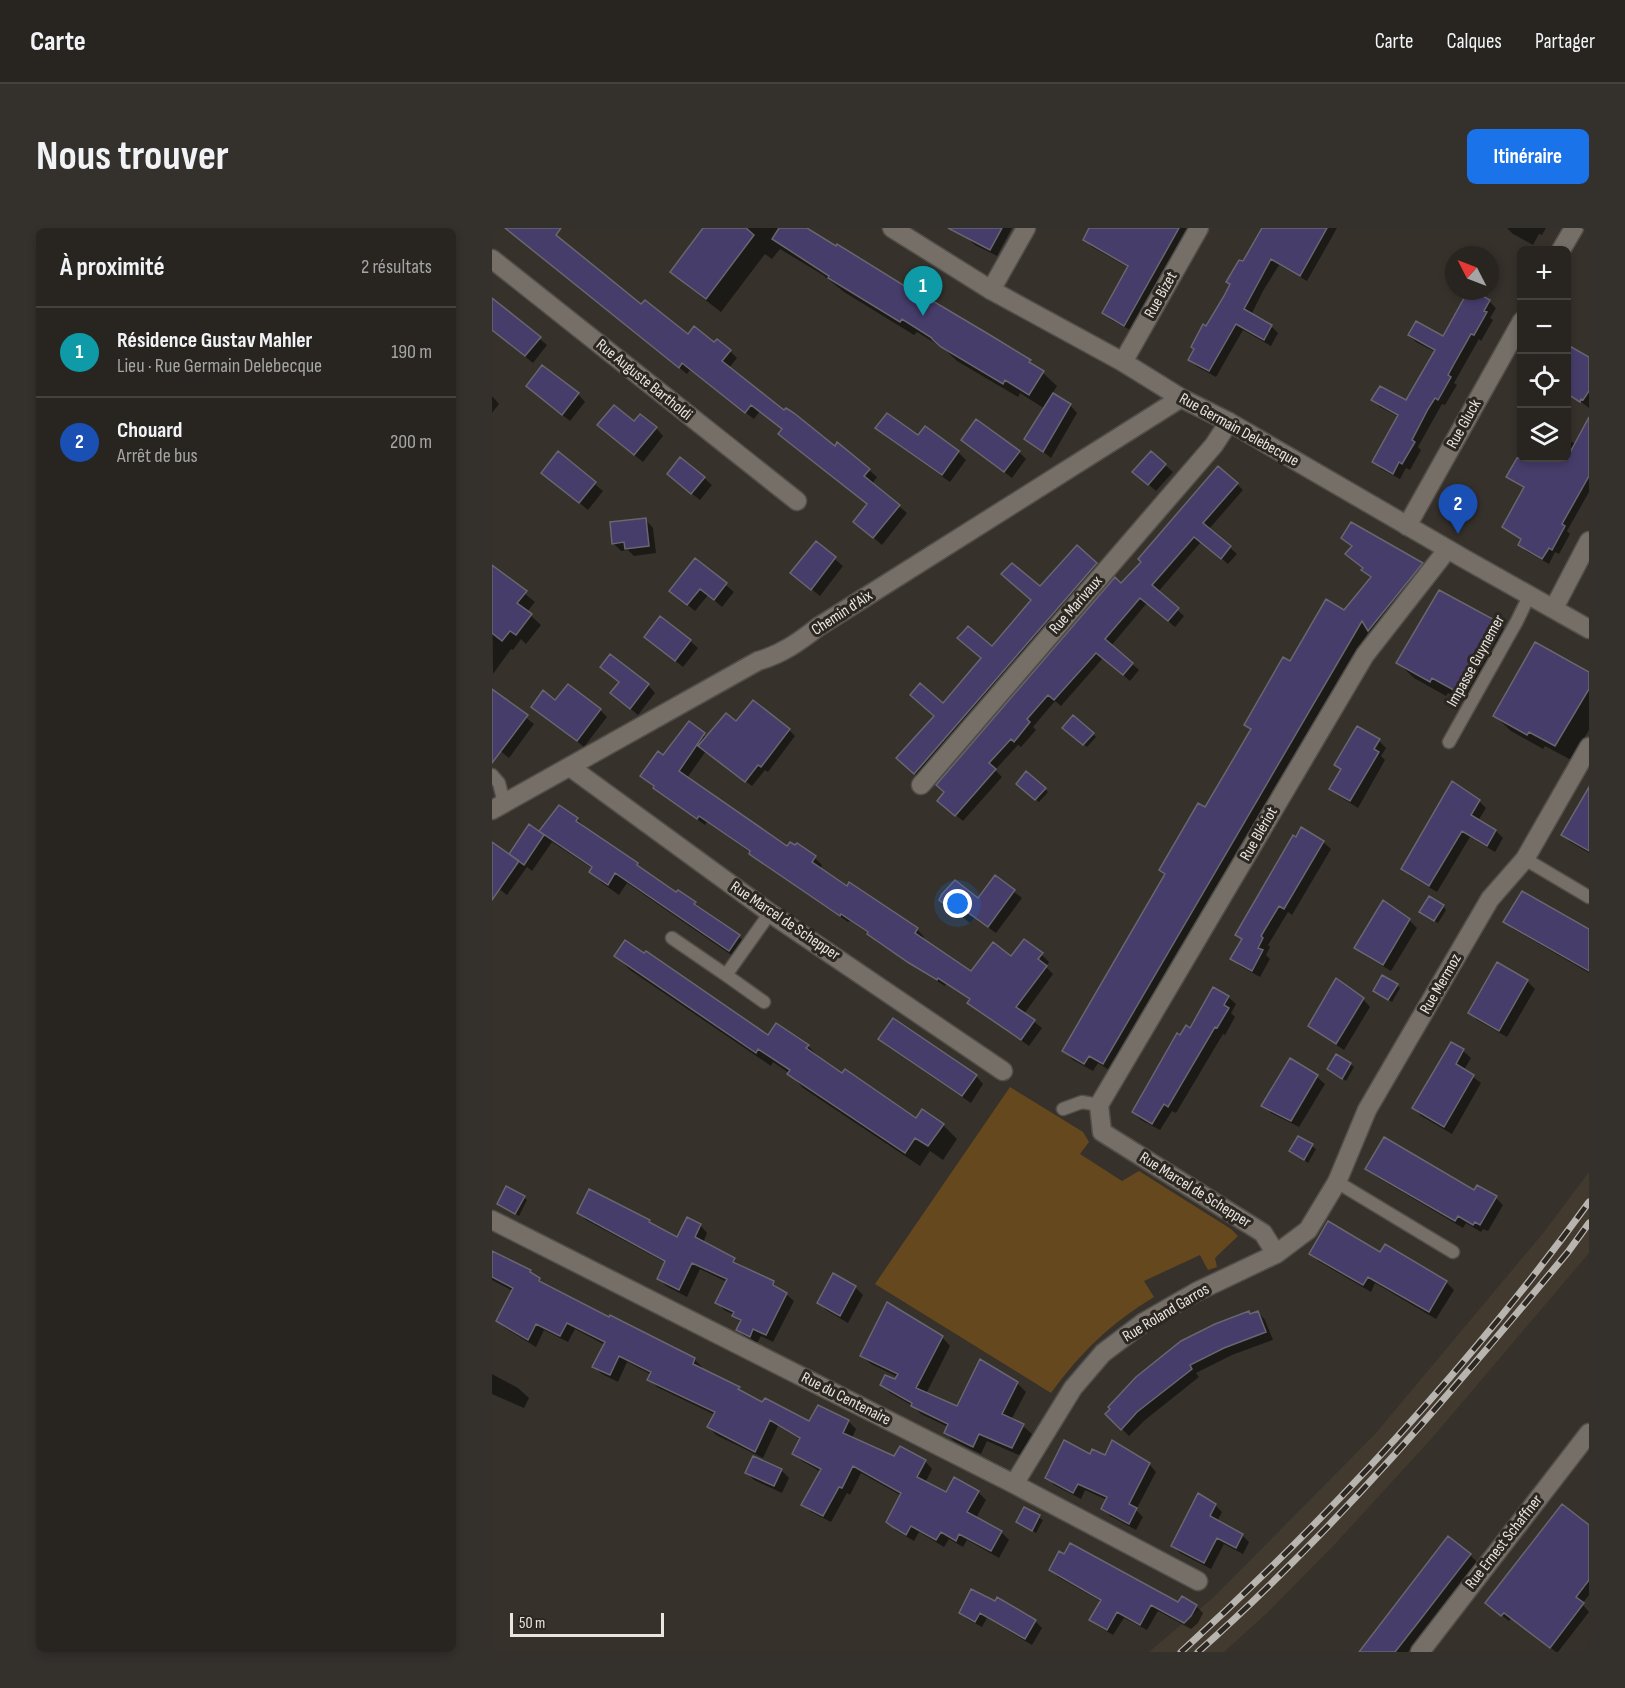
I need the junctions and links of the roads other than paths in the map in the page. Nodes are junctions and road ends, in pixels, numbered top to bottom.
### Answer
1 (892, 228) edge
2 (1026, 228) edge
3 (1199, 228) edge
4 (1574, 228) edge
5 (1563, 246) edge
6 (492, 259) edge
7 (991, 290) junction
8 (1517, 328) edge
9 (1123, 362) junction
10 (1181, 398) junction
11 (1229, 422) junction
12 (797, 501) dead end
13 (1407, 526) junction
14 (1589, 541) edge
15 (1447, 550) junction
16 (1530, 594) junction
17 (1554, 608) junction
18 (1589, 628) edge
19 (1449, 742) dead end
20 (1589, 747) edge
21 (570, 767) junction
22 (492, 775) edge
23 (921, 785) dead end
24 (498, 806) edge
25 (1525, 859) junction
26 (1589, 897) edge
27 (770, 913) junction
28 (672, 938) dead end
29 (726, 975) junction
30 (764, 1002) dead end
31 (1003, 1071) dead end
32 (1099, 1105) junction
33 (1064, 1109) dead end
34 (1337, 1182) junction
35 (492, 1220) edge
36 (1452, 1252) dead end
37 (1276, 1254) junction
38 (1589, 1433) edge
39 (1014, 1484) junction
40 (1198, 1581) dead end
41 (1420, 1652) edge

1 - 7 street, Rue Germain Delebecque
2 - 7 street
3 - 9 street, Rue Bizet
4 - 5 street
6 - 12 street, Rue Auguste Bartholdi
7 - 9 street, Rue Germain Delebecque
8 - 13 street, Rue Gluck
9 - 10 street, Rue Germain Delebecque
10 - 11 street, Rue Germain Delebecque
10 - 21 street, Chemin d'Aix
11 - 13 street, Rue Germain Delebecque
11 - 23 street, Rue Marivaux
13 - 15 street, Rue Germain Delebecque
14 - 17 street
15 - 16 street, Rue Germain Delebecque
15 - 32 street, Rue Blériot
16 - 17 street, Rue Germain Delebecque
16 - 19 lane, Impasse Guynemer
17 - 18 street, Rue Germain Delebecque
20 - 25 street, Rue Mermoz
21 - 24 street, Chemin d'Aix
21 - 27 street, Rue Marcel de Schepper
22 - 24 lane
25 - 26 lane
25 - 34 street, Rue Mermoz
27 - 29 lane
27 - 31 street, Rue Marcel de Schepper
28 - 29 lane
29 - 30 lane
32 - 33 lane
32 - 37 street, Rue Marcel de Schepper
34 - 36 lane
34 - 37 street, Rue Mermoz
35 - 39 street, Rue du Centenaire
37 - 39 street, Rue Roland Garros
38 - 41 street, Rue Ernest Schaffner
39 - 40 street, Rue du Centenaire

